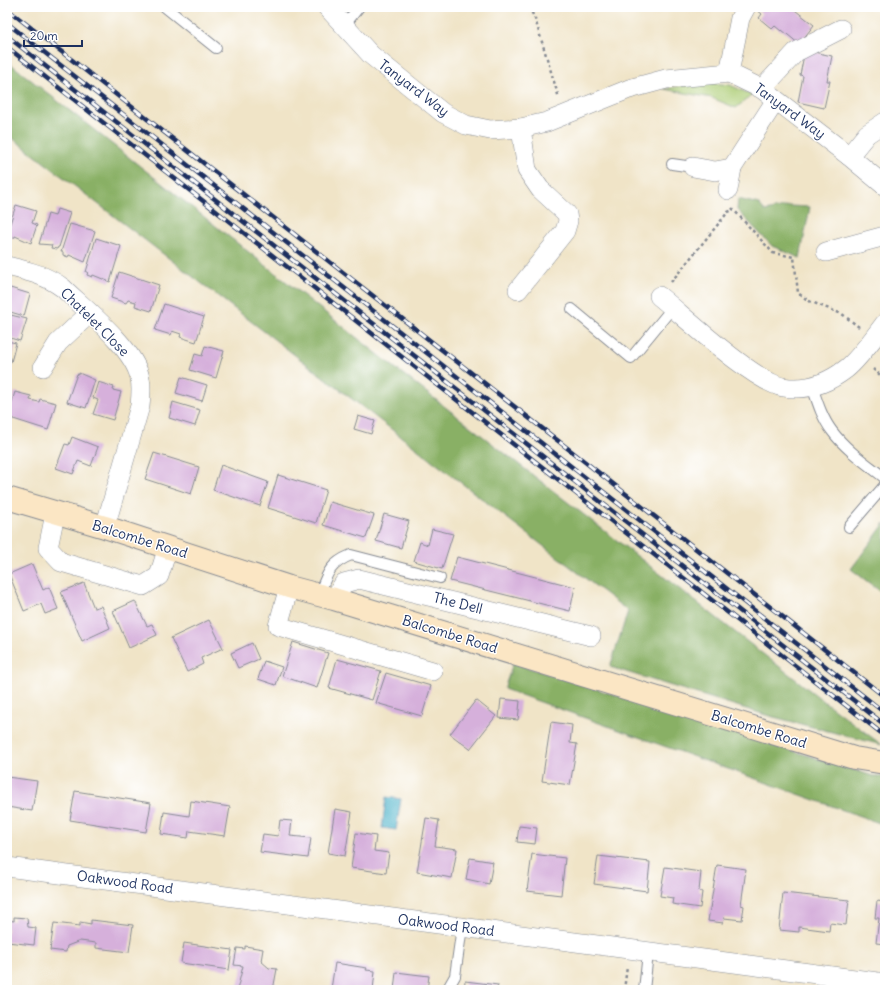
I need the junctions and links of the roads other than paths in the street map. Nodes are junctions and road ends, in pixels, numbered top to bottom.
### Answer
1 (166, 7) edge
2 (327, 7) edge
3 (359, 7) edge
4 (746, 7) edge
5 (344, 26) junction
6 (841, 29) dead end
7 (216, 48) dead end
8 (729, 73) junction
9 (762, 89) junction
10 (776, 100) junction
11 (885, 122) edge
12 (521, 128) junction
13 (849, 156) junction
14 (672, 164) dead end
15 (693, 167) joint
16 (732, 168) junction
17 (885, 186) edge
18 (728, 190) road end
19 (885, 236) edge
20 (826, 252) dead end
21 (7, 266) edge
22 (518, 290) dead end
23 (666, 302) joint
24 (572, 310) dead end
25 (89, 314) junction
26 (885, 324) edge
27 (43, 367) dead end
28 (812, 386) junction
29 (885, 478) edge
30 (885, 485) edge
31 (10, 501) edge
32 (55, 514) junction
33 (104, 527) junction
34 (849, 527) dead end
35 (168, 547) junction
36 (440, 578) dead end
37 (289, 587) junction
38 (327, 597) junction
39 (591, 636) dead end
40 (433, 671) dead end
41 (885, 763) edge
42 (7, 867) edge
43 (462, 927) junction
44 (648, 953) junction
45 (885, 983) edge
46 (447, 990) edge
47 (644, 990) edge

1 - 7 lane
2 - 5 street, Tanyard Way
3 - 5 lane
4 - 8 street
5 - 12 street, Tanyard Way
6 - 9 street
8 - 9 street, Tanyard Way
8 - 12 street, Tanyard Way
9 - 10 street, Tanyard Way
10 - 13 street, Tanyard Way
10 - 16 street
11 - 13 street
12 - 22 street
13 - 17 street, Tanyard Way
14 - 15 lane
15 - 16 street
16 - 18 street
19 - 20 street
21 - 25 street, Chatelet Close
23 - 24 lane
23 - 28 street
25 - 27 street
25 - 33 street, Chatelet Close
26 - 28 street
28 - 29 lane
30 - 34 lane
31 - 32 main road, Balcombe Road
32 - 33 main road, Balcombe Road
32 - 35 street
33 - 35 main road, Balcombe Road
35 - 37 main road, Balcombe Road
36 - 38 lane
37 - 38 main road, Balcombe Road
37 - 40 street
38 - 39 street, The Dell
38 - 41 main road, Balcombe Road
42 - 43 street, Oakwood Road
43 - 44 street, Oakwood Road
43 - 46 lane
44 - 45 street, Oakwood Road
44 - 47 lane

